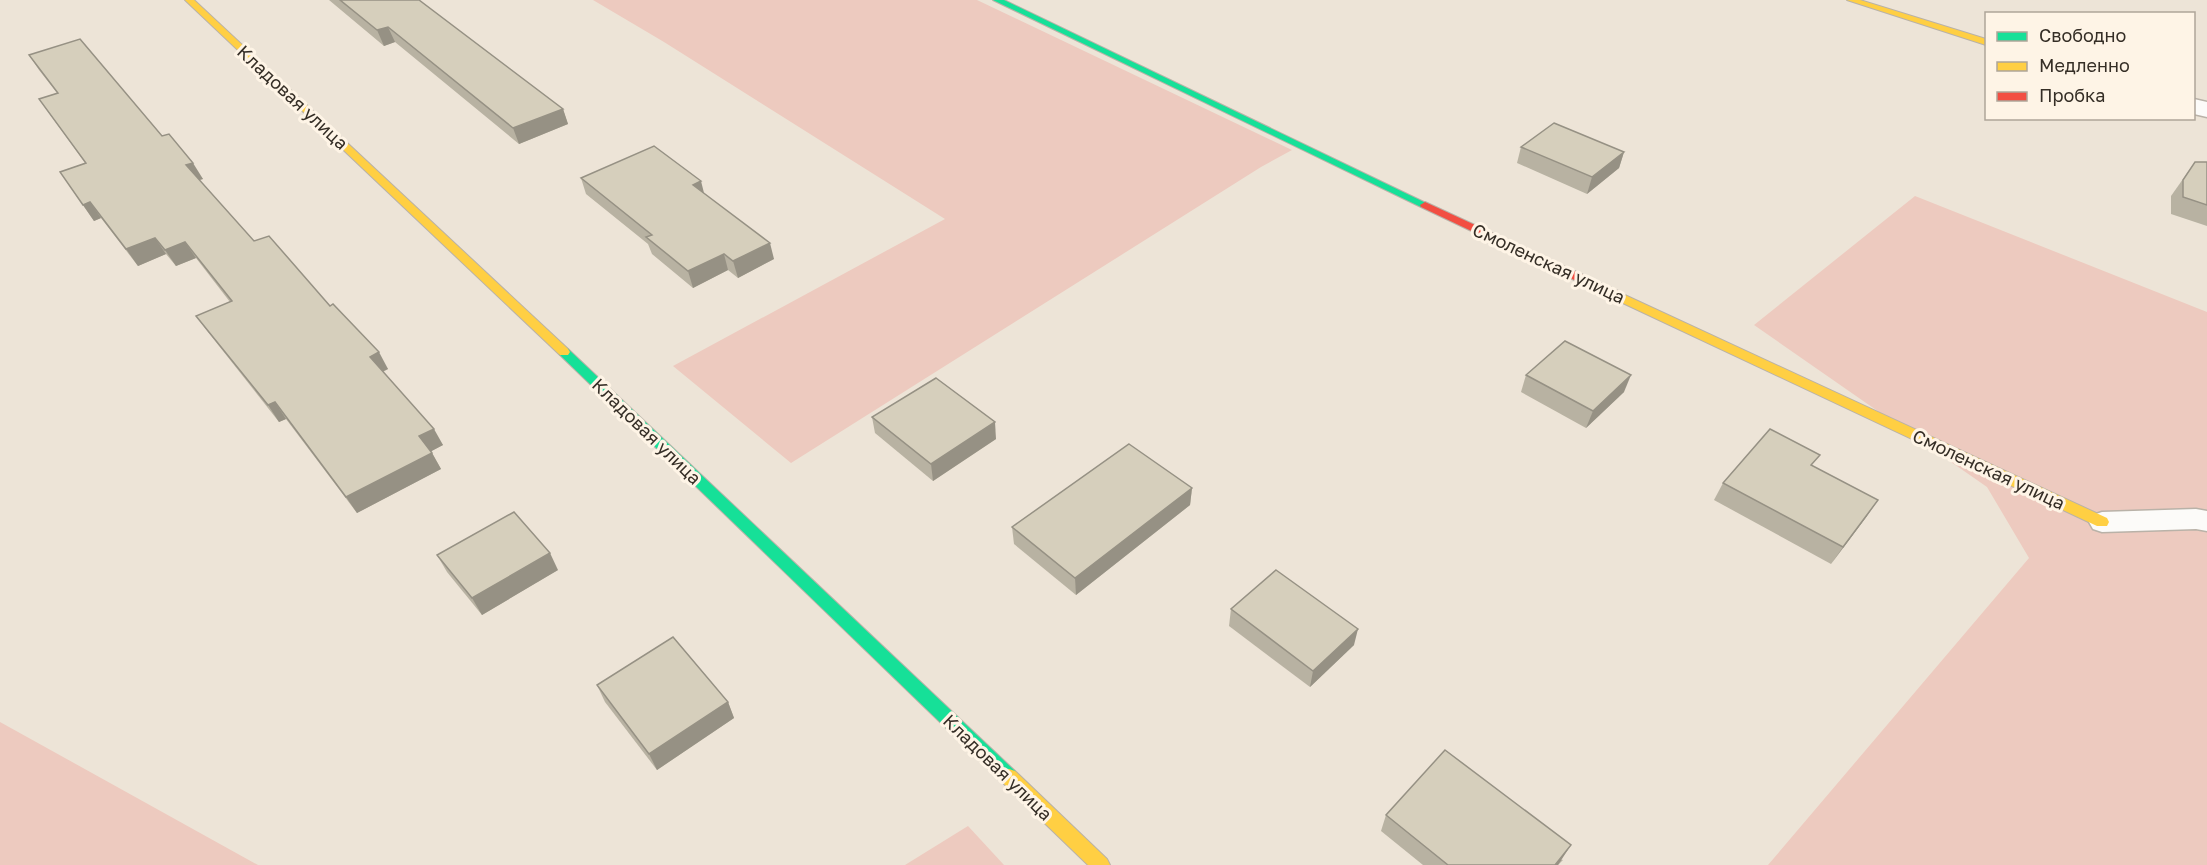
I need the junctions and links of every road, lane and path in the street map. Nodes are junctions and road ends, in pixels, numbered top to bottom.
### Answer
1 (189, 0) edge
2 (997, 0) edge
3 (1851, 0) edge
4 (1985, 42) edge
5 (2207, 521) edge
6 (2102, 522) joint
7 (1101, 865) edge

1 - 7 street, Кладовая улица
2 - 6 street, Смоленская улица
3 - 4 street
5 - 6 lane

